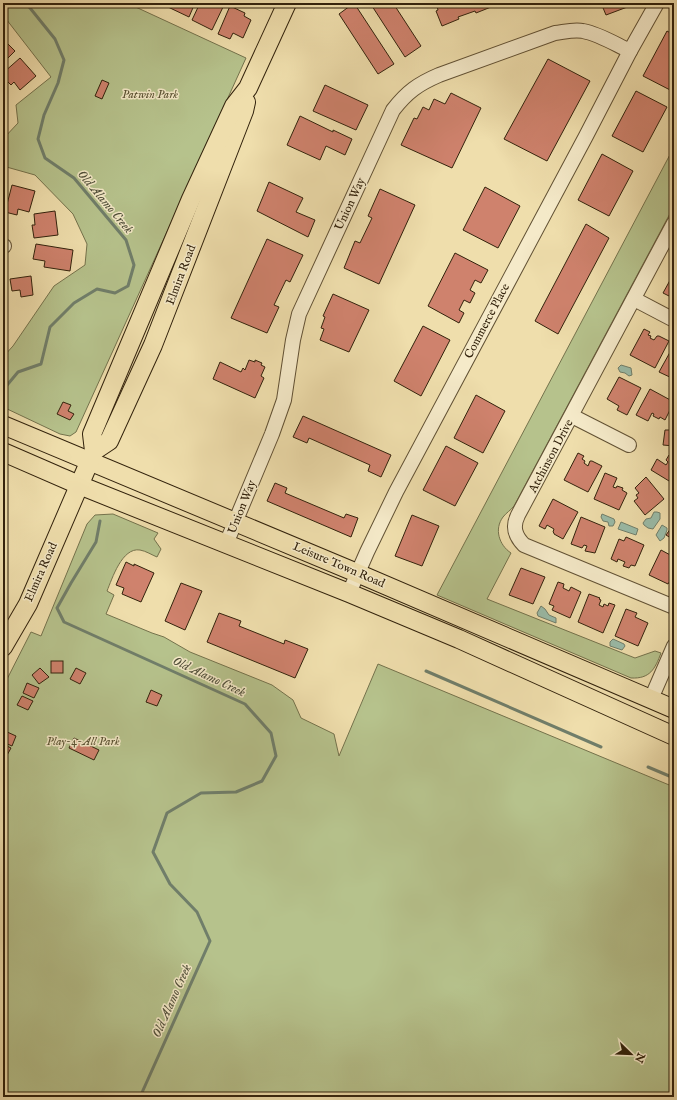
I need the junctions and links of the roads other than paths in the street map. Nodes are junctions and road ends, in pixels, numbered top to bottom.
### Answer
1 (657, 3) edge
2 (284, 4) edge
3 (630, 51) junction
4 (674, 223) edge
5 (634, 299) junction
6 (674, 320) edge
7 (572, 416) junction
8 (3, 425) edge
9 (629, 445) dead end
10 (3, 452) edge
11 (92, 456) junction
12 (79, 485) junction
13 (235, 522) junction
14 (226, 544) junction
15 (357, 573) junction
16 (349, 593) junction
17 (674, 607) edge
18 (3, 646) edge
19 (674, 646) edge
20 (594, 700) junction
21 (651, 700) junction
22 (674, 709) edge
23 (674, 721) edge
24 (642, 722) junction
25 (674, 736) edge

1 - 3 street, Commerce Place
2 - 11 main road, Elmira Road
3 - 13 street, Union Way
3 - 15 street, Commerce Place
4 - 5 street, Atchinson Drive
5 - 6 street
5 - 7 street, Atchinson Drive
7 - 9 street
7 - 17 street, Atchinson Drive
8 - 11 main road, Leisure Town Road
10 - 12 main road, Leisure Town Road
11 - 12 main road, Elmira Road
11 - 13 main road, Leisure Town Road
12 - 14 main road, Leisure Town Road
12 - 18 main road, Elmira Road
13 - 14 street, Union Way
13 - 15 main road, Leisure Town Road
14 - 16 main road, Leisure Town Road
15 - 16 street, Commerce Place
15 - 21 main road, Leisure Town Road
16 - 20 main road, Leisure Town Road
19 - 21 street
20 - 21 main road
20 - 24 main road, Leisure Town Road
21 - 22 main road, Leisure Town Road
23 - 24 main road
24 - 25 main road, Leisure Town Road

